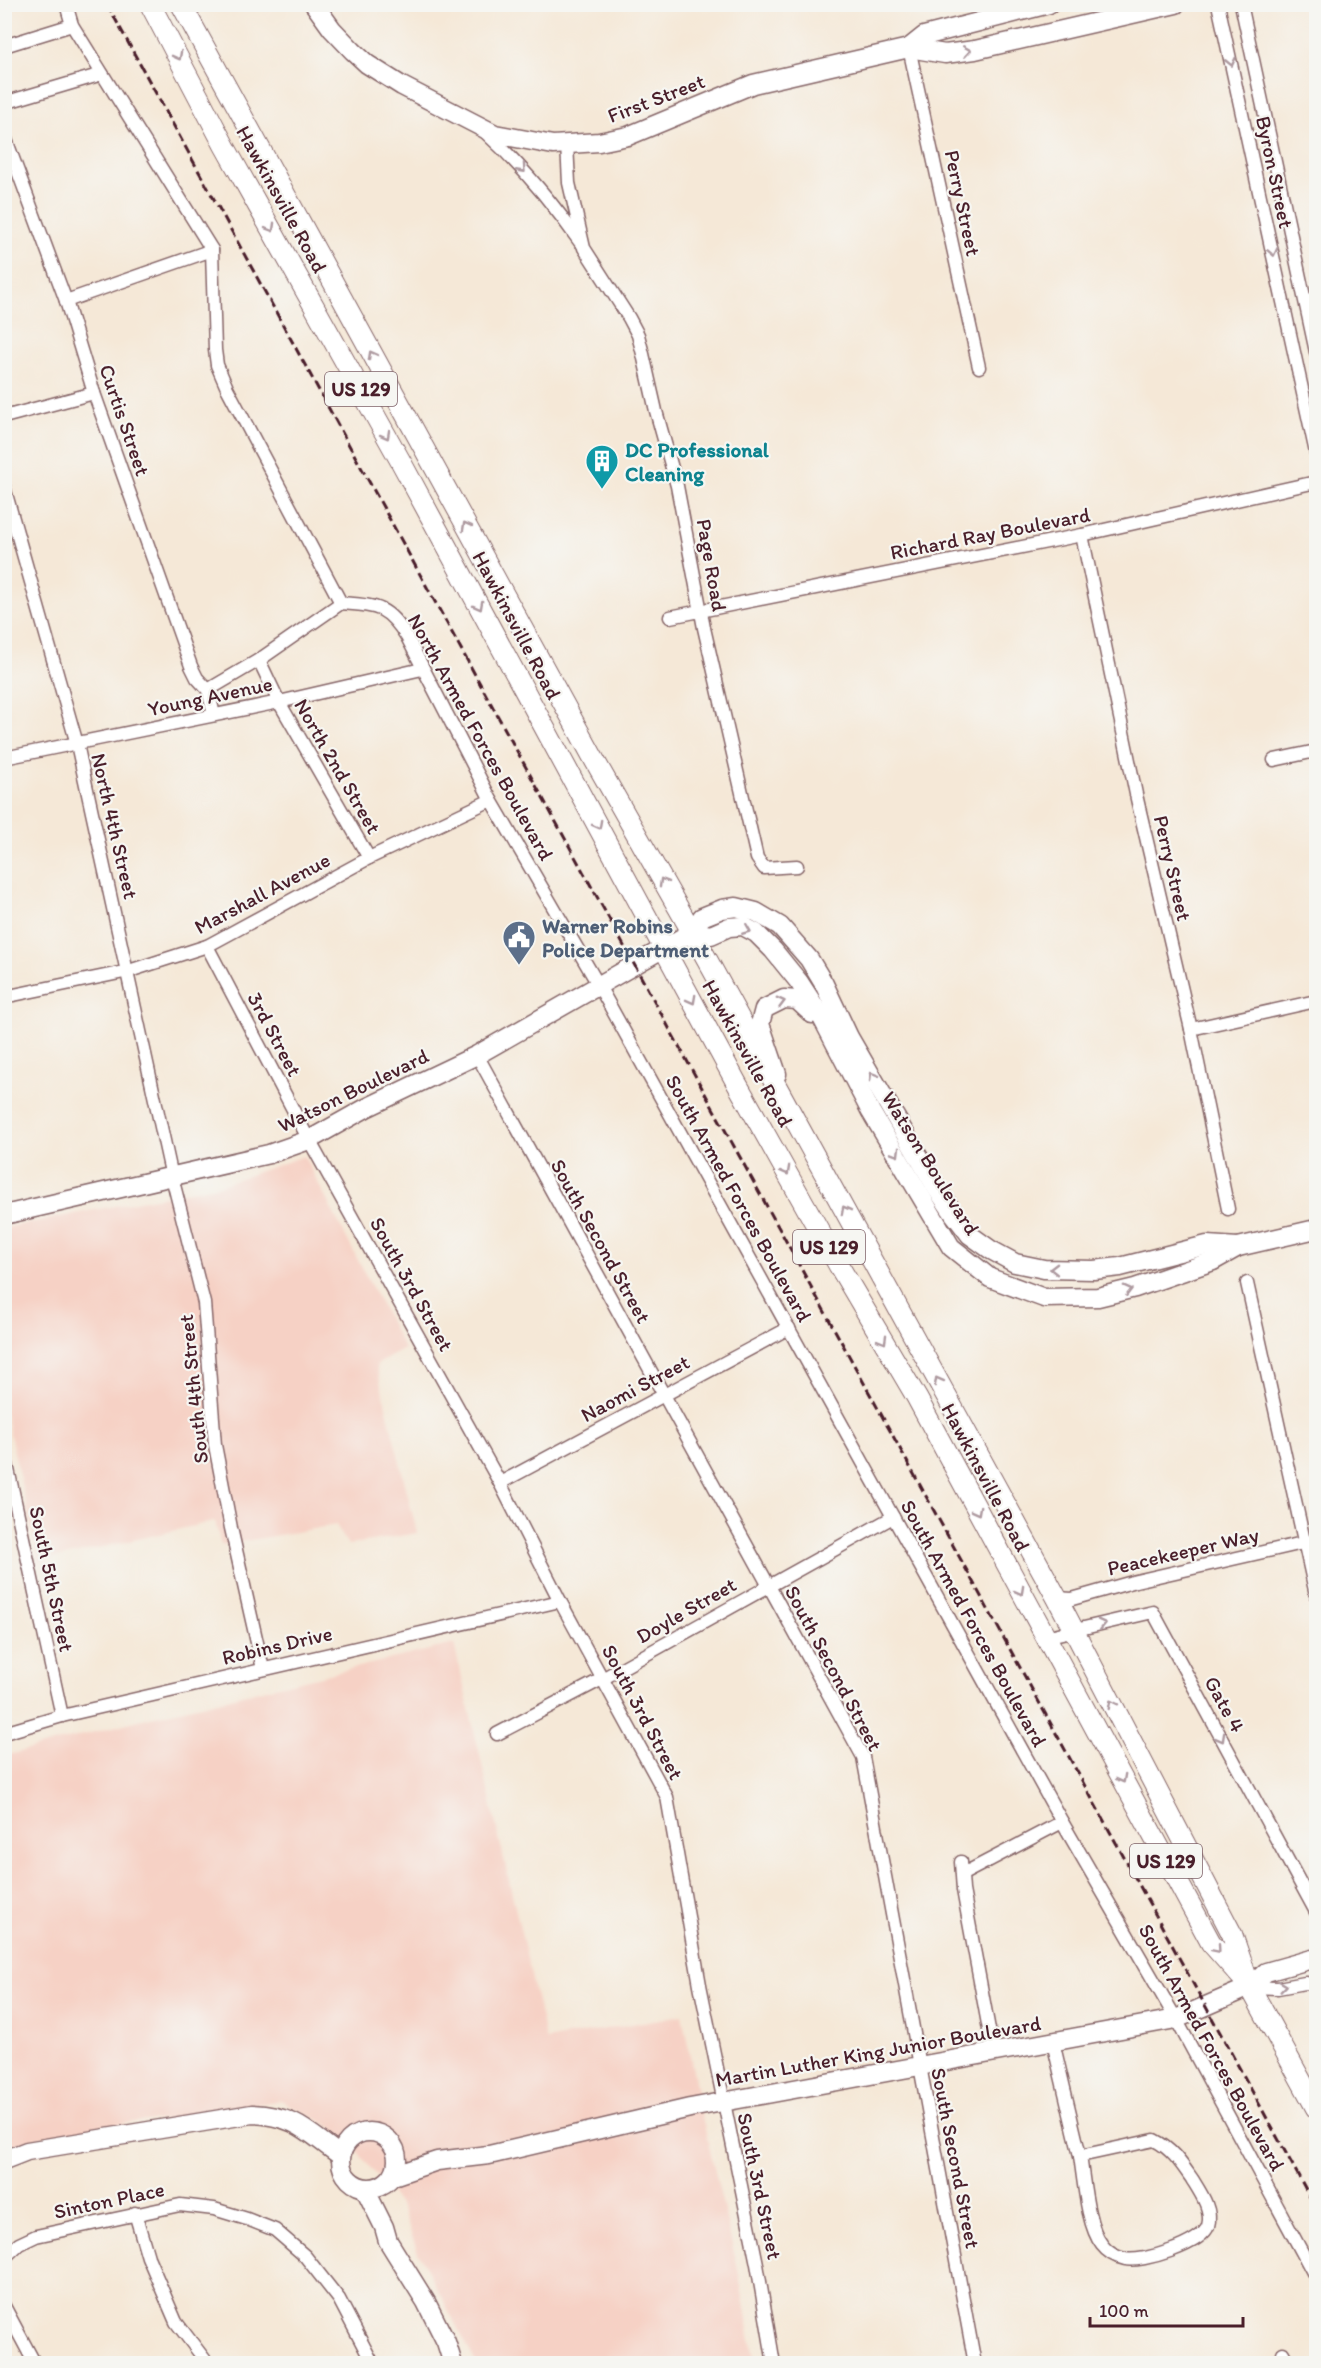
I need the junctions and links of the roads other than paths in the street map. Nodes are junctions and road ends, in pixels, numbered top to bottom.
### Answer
1 (66, 4) edge
2 (150, 4) edge
3 (181, 4) edge
4 (314, 4) edge
5 (1049, 4) edge
6 (1176, 4) edge
7 (1218, 4) edge
8 (1241, 4) edge
9 (72, 25) junction
10 (4, 46) edge
11 (909, 48) junction
12 (102, 74) junction
13 (4, 103) edge
14 (480, 128) junction
15 (4, 134) edge
16 (567, 144) junction
17 (584, 248) junction
18 (212, 250) junction
19 (66, 301) junction
20 (1317, 352) edge
21 (979, 367) dead end
22 (94, 393) junction
23 (4, 417) edge
24 (1317, 453) edge
25 (1317, 482) edge
26 (4, 487) edge
27 (1082, 535) junction
28 (341, 603) junction
29 (701, 610) junction
30 (670, 617) dead end
31 (259, 660) junction
32 (422, 669) junction
33 (208, 690) junction
34 (279, 702) junction
35 (214, 715) junction
36 (76, 744) junction
37 (1317, 751) edge
38 (4, 758) edge
39 (1274, 760) dead end
40 (491, 800) junction
41 (369, 858) junction
42 (797, 866) dead end
43 (692, 933) junction
44 (207, 946) junction
45 (664, 948) junction
46 (129, 971) junction
47 (599, 986) junction
48 (4, 997) edge
49 (1317, 1001) edge
50 (1191, 1029) junction
51 (837, 1047) junction
52 (477, 1055) junction
53 (798, 1125) junction
54 (309, 1140) junction
55 (172, 1177) junction
56 (1228, 1209) dead end
57 (4, 1215) edge
58 (1317, 1229) edge
59 (1238, 1247) junction
60 (1247, 1283) dead end
61 (789, 1328) junction
62 (663, 1395) junction
63 (4, 1451) edge
64 (500, 1484) junction
65 (893, 1517) junction
66 (1311, 1542) edge
67 (768, 1585) junction
68 (1317, 1595) edge
69 (1058, 1598) junction
70 (560, 1600) junction
71 (1074, 1630) junction
72 (1046, 1637) junction
73 (263, 1669) junction
74 (604, 1678) junction
75 (62, 1716) junction
76 (4, 1733) edge
77 (496, 1734) dead end
78 (1062, 1822) junction
79 (1317, 1912) edge
80 (1317, 1960) edge
81 (1317, 1984) edge
82 (1250, 1987) junction
83 (1176, 2019) junction
84 (1053, 2042) junction
85 (993, 2052) junction
86 (919, 2067) junction
87 (723, 2103) junction
88 (1317, 2108) edge
89 (308, 2129) junction
90 (352, 2138) junction
91 (396, 2149) junction
92 (341, 2156) junction
93 (1080, 2156) junction
94 (4, 2160) edge
95 (437, 2161) junction
96 (380, 2183) junction
97 (135, 2213) junction
98 (4, 2258) edge
99 (1317, 2278) edge
100 (4, 2306) edge
101 (35, 2364) edge
102 (208, 2364) edge
103 (374, 2364) edge
104 (453, 2364) edge
105 (774, 2364) edge
106 (975, 2364) edge

1 - 9 street
2 -> 45 main road, Hawkinsville Road / US 129
43 -> 3 main road, Hawkinsville Road / US 129
4 - 14 street, First Street
5 - 11 street, First Street
11 -> 6 street, First Street
7 -> 24 street, Byron Street
8 - 20 street, Byron Street
9 - 10 street
9 - 12 street
11 - 16 street, First Street
11 - 21 street, Perry Street
12 - 13 street
12 - 18 street
14 - 16 street, First Street
14 -> 17 street, Page Road
15 - 19 street, Curtis Street
16 - 17 street, Page Road
17 - 29 street, Page Road
18 - 19 street
18 - 28 street
19 - 22 street, Curtis Street
22 - 23 street
22 - 33 street, Curtis Street
25 - 27 street, Richard Ray Boulevard
26 - 36 street, North 4th Street
27 - 29 street, Richard Ray Boulevard
27 - 50 street, Perry Street
28 - 31 street
28 - 32 street, North Armed Forces Boulevard
29 - 30 street, Richard Ray Boulevard
29 - 42 street, Page Road
31 - 33 street
31 - 34 street, North 2nd Street
32 - 34 street, Young Avenue
32 - 40 street, North Armed Forces Boulevard
33 - 35 street, Curtis Street
34 - 35 street, Young Avenue
34 - 41 street, North 2nd Street
35 - 36 street, Young Avenue
36 - 38 street, Young Avenue
36 - 46 street, North 4th Street
37 - 39 street
40 - 41 street, Marshall Avenue
40 - 47 street, North Armed Forces Boulevard
41 - 44 street, Marshall Avenue
43 - 45 street, Watson Boulevard
43 -> 51 street, Watson Boulevard
43 - 53 main road, Hawkinsville Road / US 129
59 -> 43 street, Watson Boulevard
44 - 46 street, Marshall Avenue
44 - 54 street, 3rd Street
45 - 47 street, Watson Boulevard
45 -> 72 main road, Hawkinsville Road / US 129
46 - 48 street, Marshall Avenue
46 - 55 street, North 4th Street
47 - 52 street, Watson Boulevard
47 - 61 street, South Armed Forces Boulevard
49 - 50 street
50 - 56 street, Perry Street
53 -> 51 street
51 -> 59 street, Watson Boulevard
52 - 54 street, Watson Boulevard
52 - 62 street, South Second Street
69 -> 53 main road, Hawkinsville Road / US 129
54 - 55 street, Watson Boulevard
54 - 64 street, South 3rd Street
55 - 57 street, Watson Boulevard
55 - 73 street, South 4th Street
58 - 59 street, Watson Boulevard
60 - 66 street
61 - 62 street, Naomi Street
61 - 65 street, South Armed Forces Boulevard
62 - 64 street, Naomi Street
62 - 67 street, South Second Street
63 - 75 street, South 5th Street
64 - 70 street, South 3rd Street
65 - 67 street, Doyle Street
65 - 78 street, South Armed Forces Boulevard
66 - 68 street
66 - 69 street, Peacekeeper Way
67 - 74 street, Doyle Street
67 - 86 street, South Second Street
69 - 71 main road, Hawkinsville Road / US 129
70 - 73 street, Robins Drive
70 - 74 street, South 3rd Street
71 - 72 street, Gate 4
71 -> 79 street, Gate 4
82 -> 71 main road, Hawkinsville Road / US 129
72 -> 82 main road, Hawkinsville Road / US 129
73 - 75 street, Robins Drive
74 - 77 street, Doyle Street
74 - 87 street, South 3rd Street
75 - 76 street, Robins Drive
78 - 83 street, South Armed Forces Boulevard
78 - 85 street
80 - 82 street, Martin Luther King Junior Boulevard
82 -> 81 street
82 - 83 street, Martin Luther King Junior Boulevard
82 - 88 main road, Hawkinsville Road / US 129
83 - 84 street, Martin Luther King Junior Boulevard
83 - 99 street, South Armed Forces Boulevard
84 - 85 street, Martin Luther King Junior Boulevard
84 - 93 street
85 - 86 street, Martin Luther King Junior Boulevard
86 - 87 street, Martin Luther King Junior Boulevard
86 - 106 street, South Second Street
87 - 95 street, Martin Luther King Junior Boulevard
87 - 105 street, South 3rd Street
89 - 90 street
89 - 92 street
89 - 94 street
90 - 91 street
90 - 92 street
91 - 95 street, Martin Luther King Junior Boulevard
91 - 96 street
92 - 96 street
93 - 93 street
95 - 96 street, Martin Luther King Junior Boulevard
96 - 104 street
97 - 98 street, Sinton Place
97 - 102 street
97 - 103 street, Sinton Place
100 - 101 street

